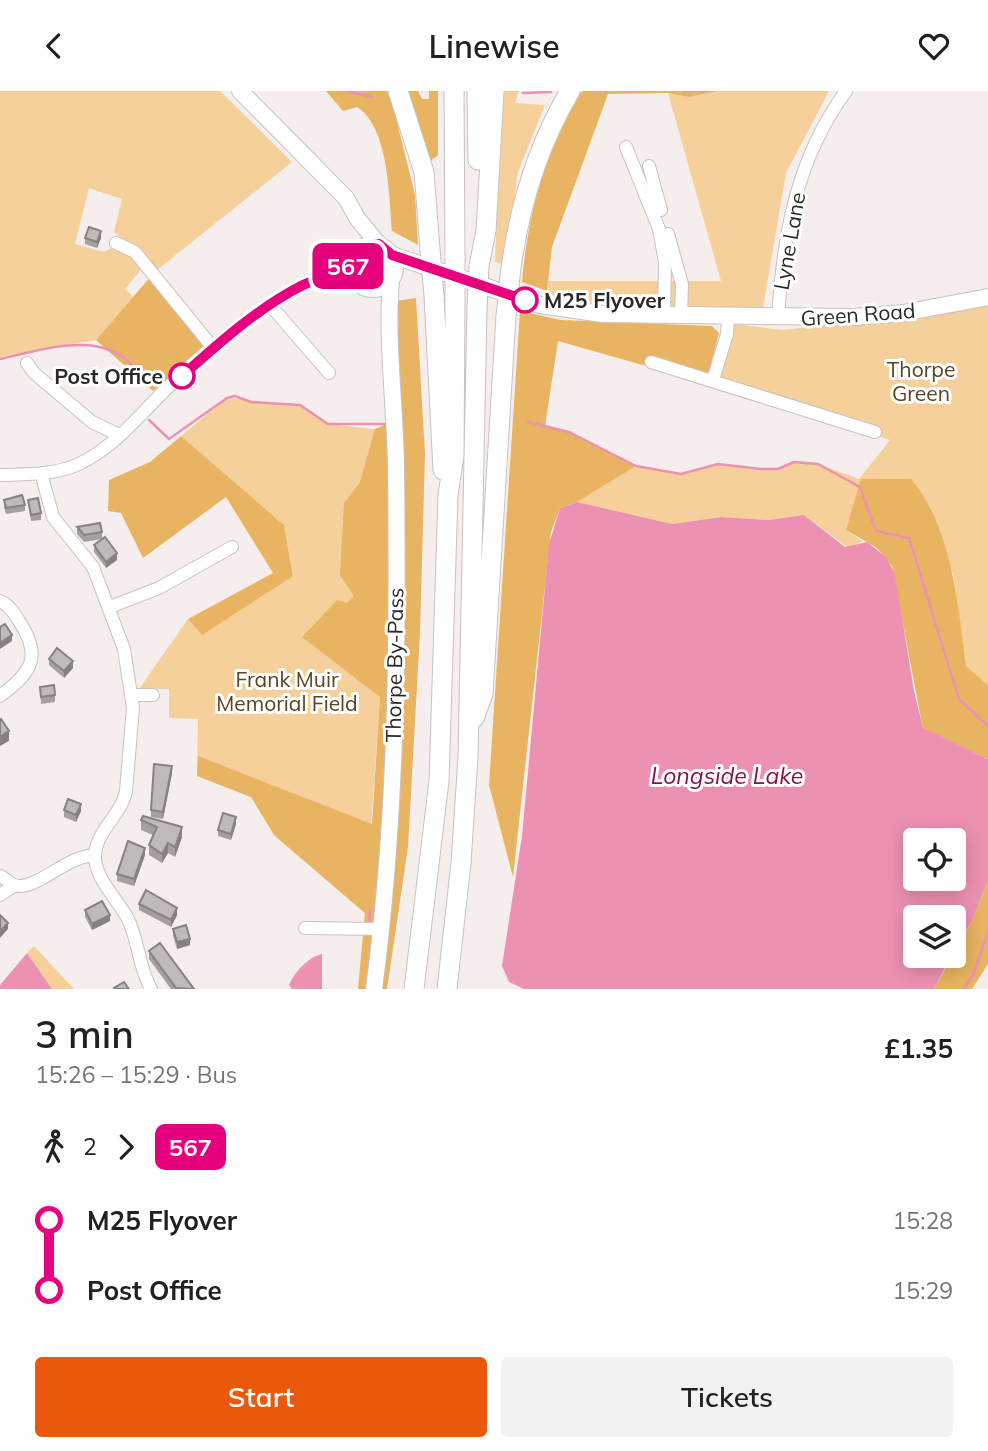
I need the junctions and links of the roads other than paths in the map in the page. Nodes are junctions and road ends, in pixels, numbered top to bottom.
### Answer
1 (240, 91) edge
2 (398, 91) edge
3 (454, 91) edge
4 (477, 91) edge
5 (494, 91) edge
6 (570, 91) edge
7 (846, 91) edge
8 (626, 147) dead end
9 (649, 166) dead end
10 (357, 218) junction
11 (116, 243) dead end
12 (386, 250) junction
13 (354, 257) junction
14 (418, 265) junction
15 (479, 266) junction
16 (393, 276) junction
17 (332, 277) junction
18 (364, 285) junction
19 (988, 297) edge
20 (270, 305) junction
21 (664, 315) junction
22 (681, 316) junction
23 (728, 317) junction
24 (778, 318) junction
25 (389, 340) junction
26 (214, 349) junction
27 (651, 362) dead end
28 (27, 363) dead end
29 (329, 373) dead end
30 (713, 380) junction
31 (874, 432) dead end
32 (120, 435) junction
33 (41, 473) junction
34 (0, 475) edge
35 (448, 495) junction
36 (232, 547) dead end
37 (0, 601) edge
38 (110, 607) junction
39 (132, 695) junction
40 (153, 695) dead end
41 (0, 696) edge
42 (468, 736) junction
43 (95, 856) junction
44 (0, 876) edge
45 (15, 885) junction
46 (0, 895) edge
47 (305, 928) dead end
48 (380, 929) junction
49 (152, 989) edge
50 (374, 989) edge
51 (414, 989) edge
52 (447, 989) edge

1 - 10 main road
2 - 35 highway, bridge
3 - 35 highway, bridge
4 - 15 highway
5 - 15 highway
6 - 42 highway, bridge
7 - 24 street, Lyne Lane
8 - 21 street
9 - 22 street
10 - 12 main road
10 - 13 main road
11 - 26 street
12 - 13 main road
12 - 14 main road, Green Road
12 - 16 main road
13 - 17 street
13 - 18 main road
14 - 16 main road
14 - 21 main road, Green Road
15 - 42 highway, bridge
16 - 18 main road
16 - 25 main road, Thorpe By-Pass
17 - 18 street
17 - 20 street
18 - 25 main road, Thorpe By-Pass
19 - 24 main road, Green Road
20 - 26 street
20 - 29 street
21 - 22 main road, Green Road
22 - 23 main road, Green Road
23 - 24 main road, Green Road
23 - 30 street
25 - 48 main road, Thorpe By-Pass
26 - 32 street
27 - 30 street
28 - 32 street
30 - 31 street
32 - 33 street
33 - 34 street
33 - 38 street
35 - 51 highway
36 - 38 street
37 - 41 street
38 - 39 street
39 - 40 street
39 - 43 street
42 - 52 highway
43 - 45 street
43 - 49 street
44 - 45 street
45 - 46 street
47 - 48 street
48 - 50 main road, Thorpe By-Pass

